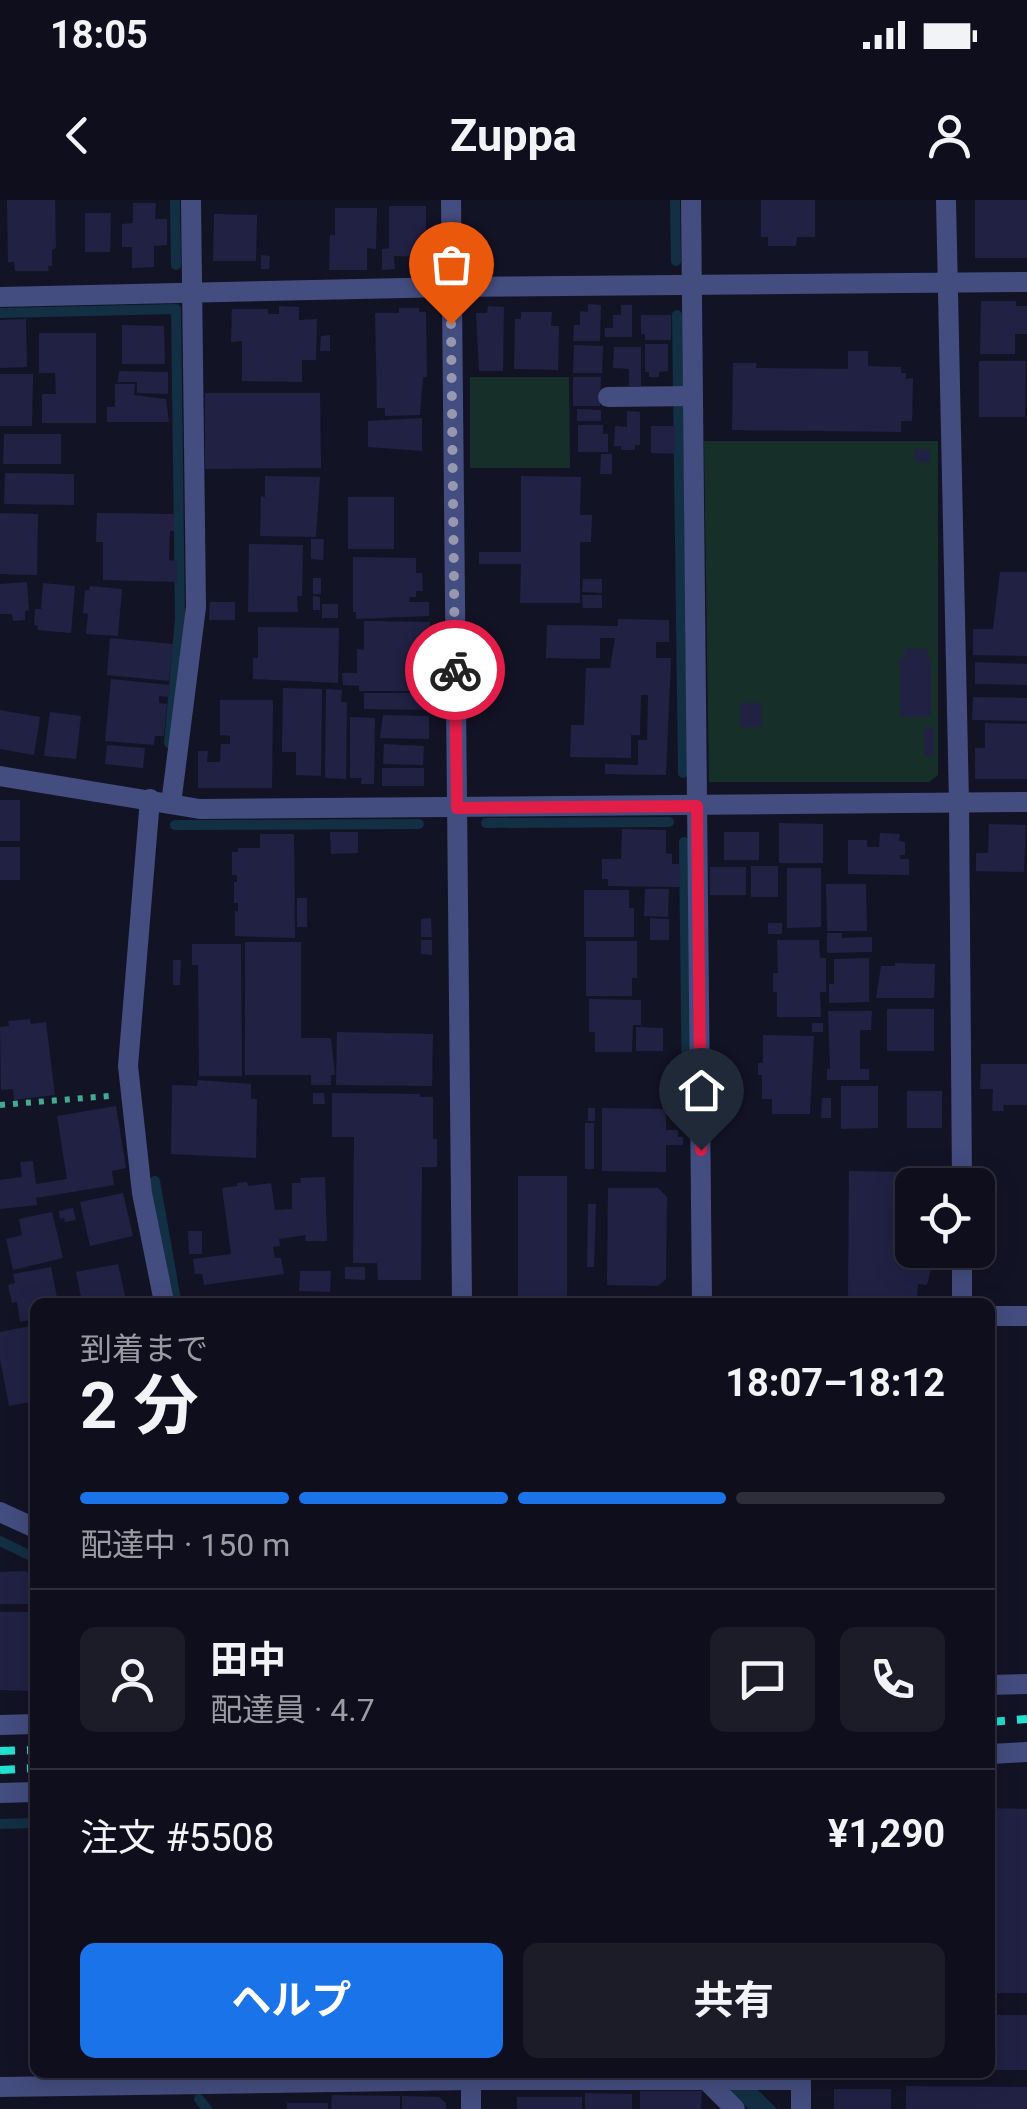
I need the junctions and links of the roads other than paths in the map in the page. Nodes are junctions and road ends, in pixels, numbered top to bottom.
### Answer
1 (191, 200) edge
2 (450, 200) edge
3 (691, 200) edge
4 (946, 200) edge
5 (948, 282) junction
6 (1027, 282) edge
7 (692, 285) junction
8 (450, 287) junction
9 (191, 293) junction
10 (0, 297) edge
11 (684, 396) junction
12 (608, 397) dead end
13 (0, 776) edge
14 (150, 799) junction
15 (1027, 802) edge
16 (959, 803) junction
17 (171, 804) junction
18 (697, 806) junction
19 (457, 808) junction
20 (962, 1168) edge
21 (962, 1268) edge
22 (163, 1298) edge
23 (462, 1298) edge
24 (702, 1298) edge
25 (962, 1298) edge
26 (995, 1316) edge
27 (1027, 1316) edge
28 (0, 1512) edge
29 (30, 1526) edge
30 (1027, 1684) edge
31 (995, 1685) edge
32 (30, 1724) edge
33 (0, 1725) edge
34 (1027, 1752) edge
35 (995, 1754) edge
36 (30, 1792) edge
37 (0, 1794) edge
38 (385, 2078) edge
39 (470, 2078) edge
40 (590, 2078) edge
41 (778, 2078) edge
42 (801, 2078) edge
43 (710, 2080) junction
44 (0, 2087) edge
45 (471, 2109) edge
46 (735, 2109) edge
47 (801, 2109) edge

1 - 9 street
2 - 8 street
3 - 7 street
4 - 5 street
5 - 6 street
5 - 7 street
5 - 16 street
7 - 8 street
7 - 11 street
8 - 9 street
8 - 19 street
9 - 10 street
9 - 17 street
11 - 12 street
11 - 18 street
13 - 14 street
14 - 17 street
14 - 22 street
15 - 16 street
16 - 18 street
16 - 20 street
17 - 19 street
18 - 19 street
18 - 24 street
19 - 23 street
21 - 25 street
26 - 27 street
28 - 29 street
30 - 31 street
32 - 33 street
34 - 35 street
36 - 37 street
38 - 44 street
39 - 45 street
40 - 43 street
41 - 43 street
42 - 47 street
43 - 46 street

